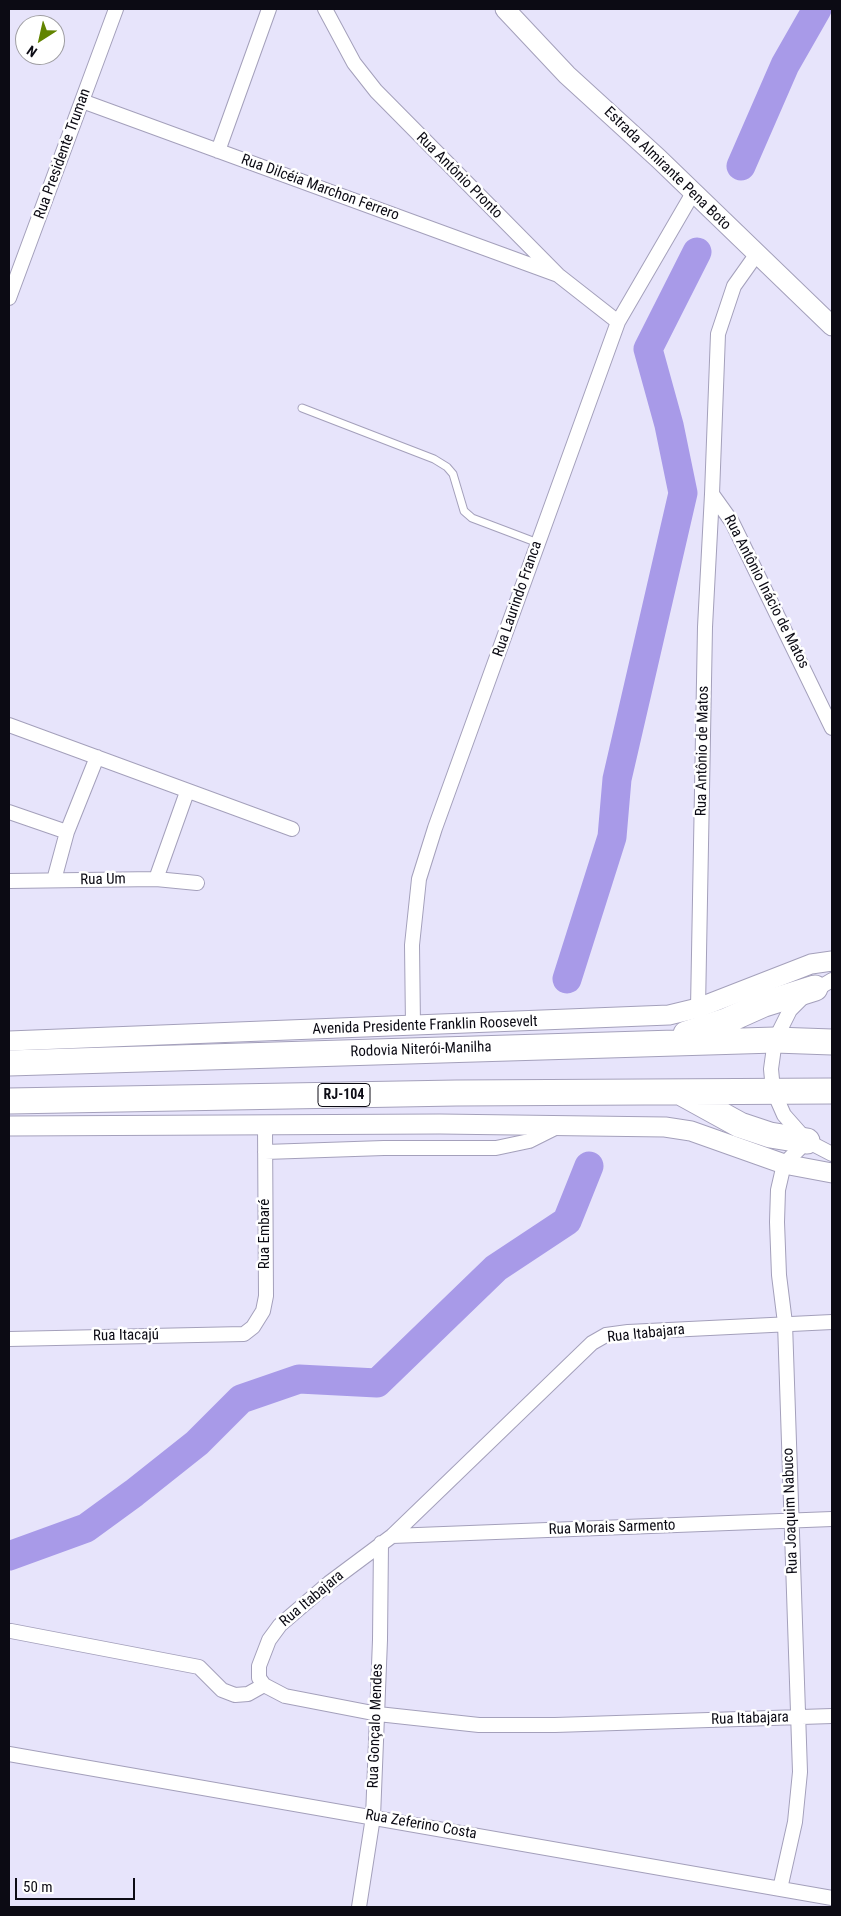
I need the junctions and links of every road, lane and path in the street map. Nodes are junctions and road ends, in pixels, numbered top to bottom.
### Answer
1 (116, 9) edge
2 (269, 9) edge
3 (325, 9) edge
4 (505, 9) edge
5 (82, 101) junction
6 (218, 151) junction
7 (693, 193) junction
8 (756, 255) junction
9 (558, 275) junction
10 (9, 298) edge
11 (618, 322) junction
12 (832, 326) edge
13 (302, 408) dead end
14 (712, 494) junction
15 (538, 543) junction
16 (9, 724) edge
17 (832, 728) edge
18 (97, 756) junction
19 (188, 792) junction
20 (9, 812) edge
21 (292, 830) dead end
22 (67, 832) junction
23 (156, 879) junction
24 (54, 880) junction
25 (9, 881) edge
26 (197, 883) dead end
27 (832, 961) edge
28 (824, 984) edge
29 (698, 1008) junction
30 (412, 1026) junction
31 (775, 1040) junction
32 (9, 1041) edge
33 (832, 1042) edge
34 (657, 1043) junction
35 (9, 1063) edge
36 (773, 1090) junction
37 (832, 1091) edge
38 (680, 1092) junction
39 (9, 1101) edge
40 (560, 1125) junction
41 (9, 1126) edge
42 (265, 1126) junction
43 (807, 1141) junction
44 (265, 1152) junction
45 (832, 1154) edge
46 (784, 1164) junction
47 (832, 1173) edge
48 (832, 1322) edge
49 (784, 1323) junction
50 (244, 1334) joint
51 (9, 1339) edge
52 (832, 1519) edge
53 (791, 1521) junction
54 (387, 1540) junction
55 (11, 1631) dead end
56 (264, 1685) junction
57 (378, 1714) junction
58 (832, 1716) edge
59 (797, 1717) junction
60 (9, 1754) edge
61 (372, 1817) junction
62 (780, 1889) junction
63 (832, 1898) edge
64 (360, 1907) edge

1 - 5 street, Rua Presidente Truman
2 - 6 street
3 - 9 street, Rua Antônio Pronto
4 - 7 street, Estrada Almirante Pena Boto
5 - 6 street, Rua Dilcéia Marchon Ferrero
5 - 10 street, Rua Presidente Truman
6 - 9 street, Rua Dilcéia Marchon Ferrero
7 - 8 street, Estrada Almirante Pena Boto
7 - 11 street, Rua Laurindo Franca
8 - 12 street, Estrada Almirante Pena Boto
8 - 14 street
9 - 11 street, Rua Antônio Pronto
11 - 15 street, Rua Laurindo Franca
13 - 15 lane
14 - 17 street, Rua Antônio Inácio de Matos
14 - 29 street, Rua Antônio de Matos
15 - 30 street, Rua Laurindo Franca
16 - 18 street
18 - 19 street
18 - 22 street
19 - 21 street
19 - 23 street
20 - 22 street
22 - 24 street
23 - 24 street, Rua Um
23 - 26 street, Rua Um
24 - 25 street, Rua Um
27 - 29 street, Avenida Presidente Franklin Roosevelt
28 - 31 street
28 - 34 highway
29 - 30 street, Avenida Presidente Franklin Roosevelt
30 - 32 street, Avenida Presidente Franklin Roosevelt
31 - 33 highway, Rodovia Niterói-Manilha
31 - 34 highway, Rodovia Niterói-Manilha
31 - 36 street
34 - 35 highway, Rodovia Niterói-Manilha
36 - 37 highway, RJ-104
36 - 38 highway, RJ-104
36 - 43 street
38 - 39 highway, RJ-104
38 - 43 highway
40 - 42 street
40 - 44 street
40 - 46 street
41 - 42 street
42 - 44 street, Rua Embaré
43 - 45 street
43 - 46 street
44 - 50 street, Rua Embaré
46 - 47 street
46 - 49 street, Rua Joaquim Nabuco
48 - 49 street, Rua Itabajara
49 - 53 street, Rua Joaquim Nabuco
49 - 54 street, Rua Itabajara
50 - 51 street, Rua Itacajú
52 - 53 street, Rua Morais Sarmento
53 - 54 street, Rua Morais Sarmento
53 - 59 street, Rua Joaquim Nabuco
54 - 56 street, Rua Itabajara
54 - 57 street, Rua Gonçalo Mendes
55 - 56 street
56 - 57 street, Rua Itabajara
57 - 59 street, Rua Itabajara
57 - 61 street, Rua Gonçalo Mendes
58 - 59 street, Rua Itabajara
59 - 62 street, Rua Joaquim Nabuco
60 - 61 street, Rua Zeferino Costa
61 - 62 street, Rua Zeferino Costa
61 - 64 street, Rua Gonçalo Mendes
62 - 63 street, Rua Zeferino Costa

